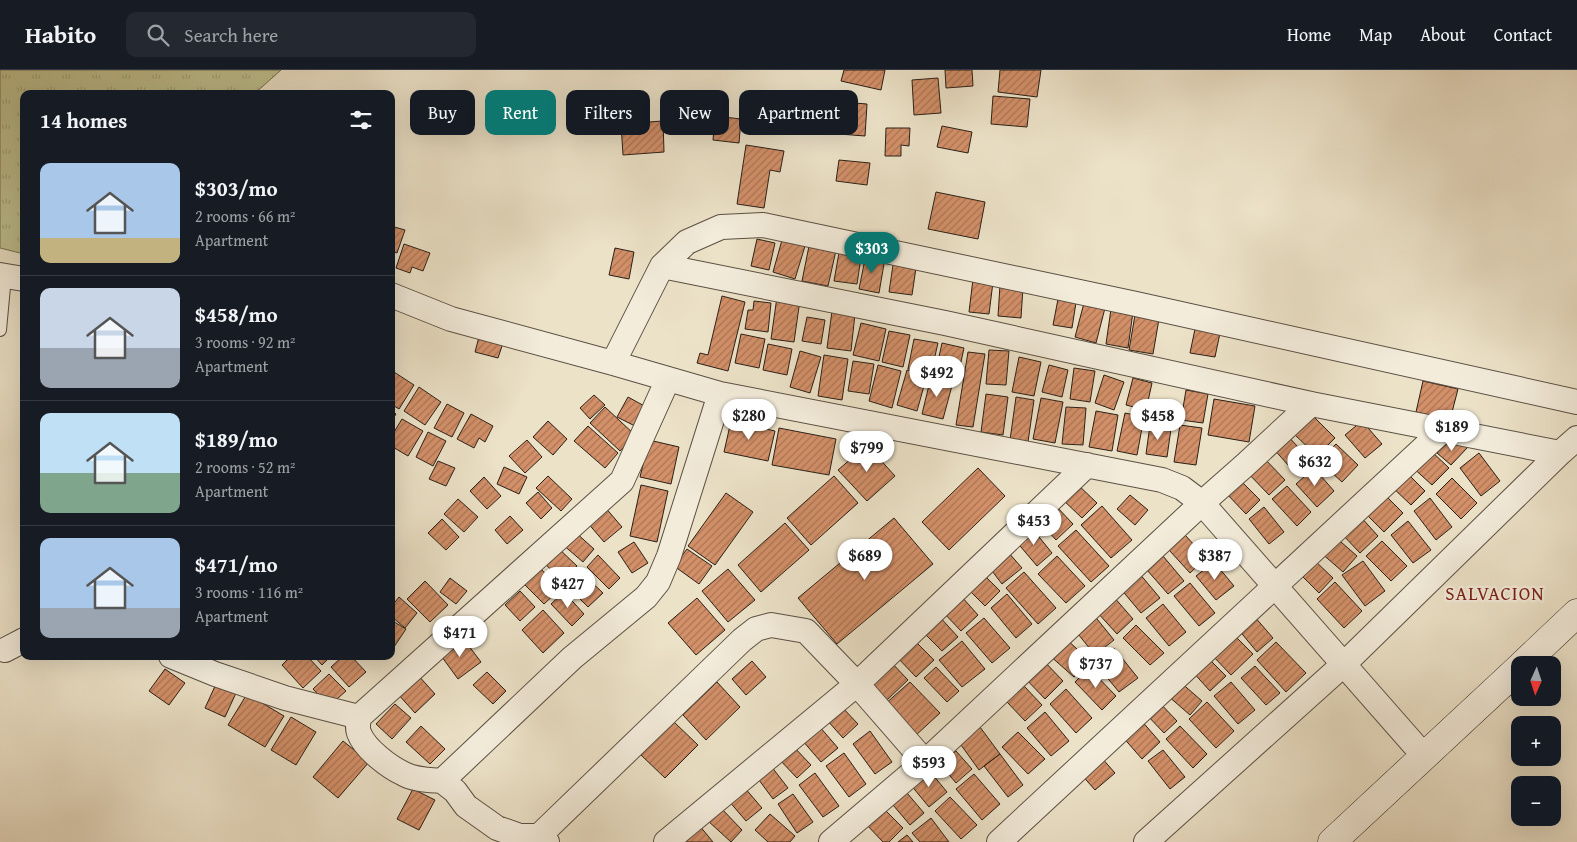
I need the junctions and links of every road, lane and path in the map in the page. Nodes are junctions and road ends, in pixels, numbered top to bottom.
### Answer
1 (662, 266) junction
2 (10, 277) edge
3 (395, 297) edge
4 (0, 330) edge
5 (613, 363) junction
6 (668, 379) junction
7 (720, 394) junction
8 (1577, 402) edge
9 (1311, 404) junction
10 (1443, 430) junction
11 (1569, 446) edge
12 (1087, 465) junction
13 (1202, 503) junction
14 (1274, 585) junction
15 (1577, 613) edge
16 (1532, 656) edge
17 (181, 660) edge
18 (1344, 664) junction
19 (1511, 675) edge
20 (857, 684) junction
21 (359, 718) junction
22 (1425, 757) junction
23 (925, 762) junction
24 (442, 781) junction
25 (543, 839) edge
26 (666, 842) edge
27 (831, 842) edge
28 (999, 842) edge
29 (1146, 842) edge
30 (1332, 842) edge

1 - 5 street
1 - 8 street
1 - 9 street
2 - 4 lane
3 - 5 street
5 - 6 street
6 - 7 street
6 - 21 street
7 - 12 street
7 - 24 street
9 - 10 street
9 - 13 street
10 - 11 street
10 - 14 street
11 - 18 street
12 - 13 street
12 - 20 street
13 - 14 street
13 - 23 street
14 - 18 street
14 - 28 street
15 - 16 street
17 - 21 street
18 - 22 street
18 - 29 street
19 - 22 street
20 - 23 street
20 - 25 street
20 - 26 street
21 - 24 street
22 - 30 street
23 - 27 street
24 - 25 street

